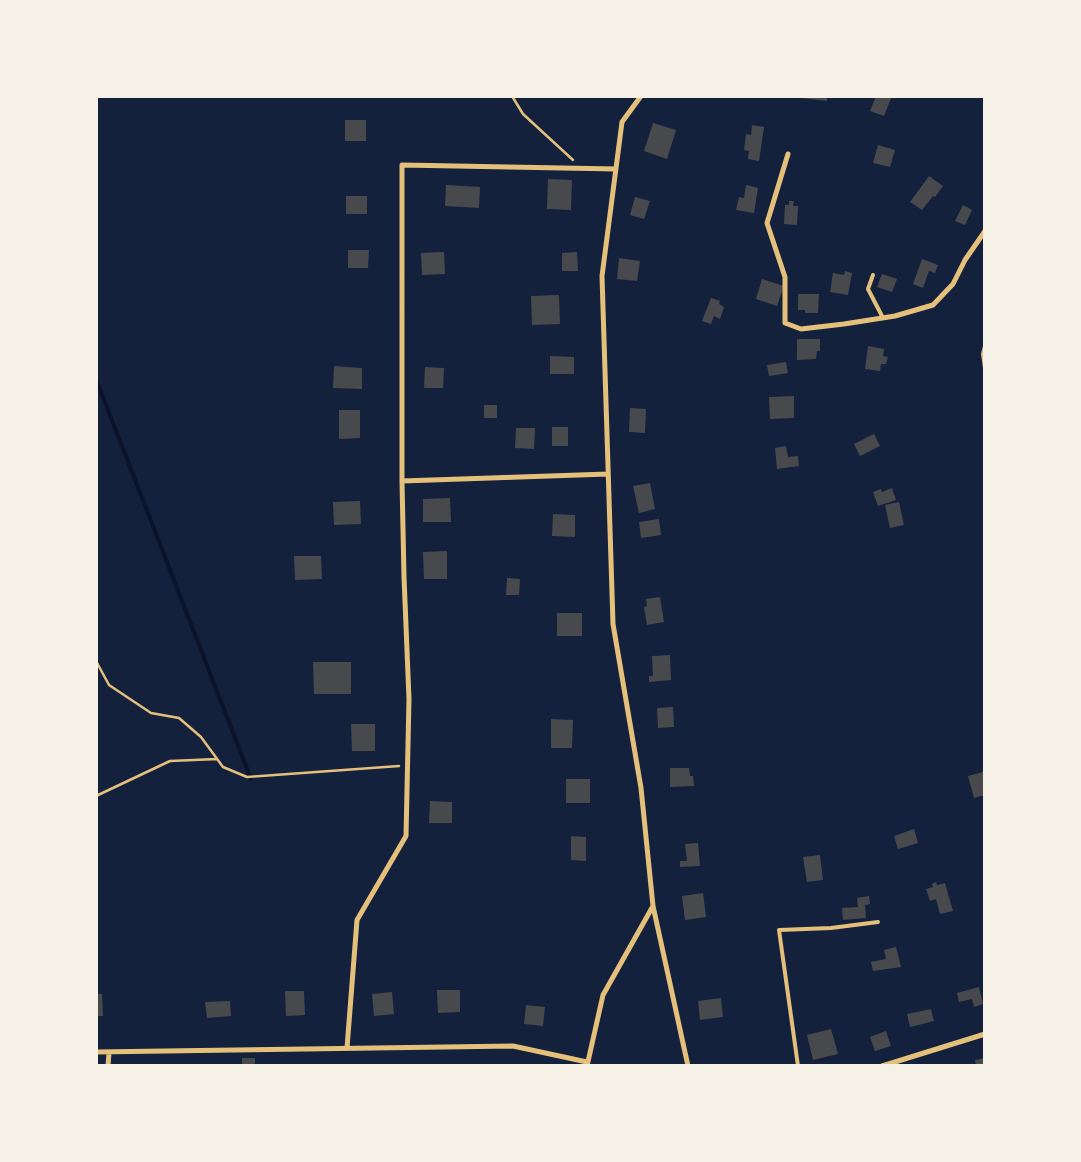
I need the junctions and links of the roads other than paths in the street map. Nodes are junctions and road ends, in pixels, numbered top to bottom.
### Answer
1 (641, 96) edge
2 (788, 154) dead end
3 (616, 169) junction
4 (985, 231) edge
5 (873, 275) dead end
6 (883, 318) junction
7 (985, 346) edge
8 (985, 368) edge
9 (608, 474) junction
10 (402, 481) junction
11 (653, 906) junction
12 (878, 922) dead end
13 (985, 1034) edge
14 (347, 1048) junction
15 (96, 1052) edge
16 (109, 1052) junction
17 (587, 1064) edge
18 (108, 1066) edge
19 (688, 1066) edge
20 (798, 1066) edge
21 (882, 1066) edge

1 - 3 street
2 - 6 street
3 - 9 street
3 - 10 street
4 - 6 street
5 - 6 lane
7 - 8 lane
9 - 10 street
9 - 11 street
10 - 14 street
11 - 17 street
11 - 19 street
12 - 20 lane
13 - 21 street
14 - 16 street
14 - 17 street
15 - 16 street
16 - 18 street

